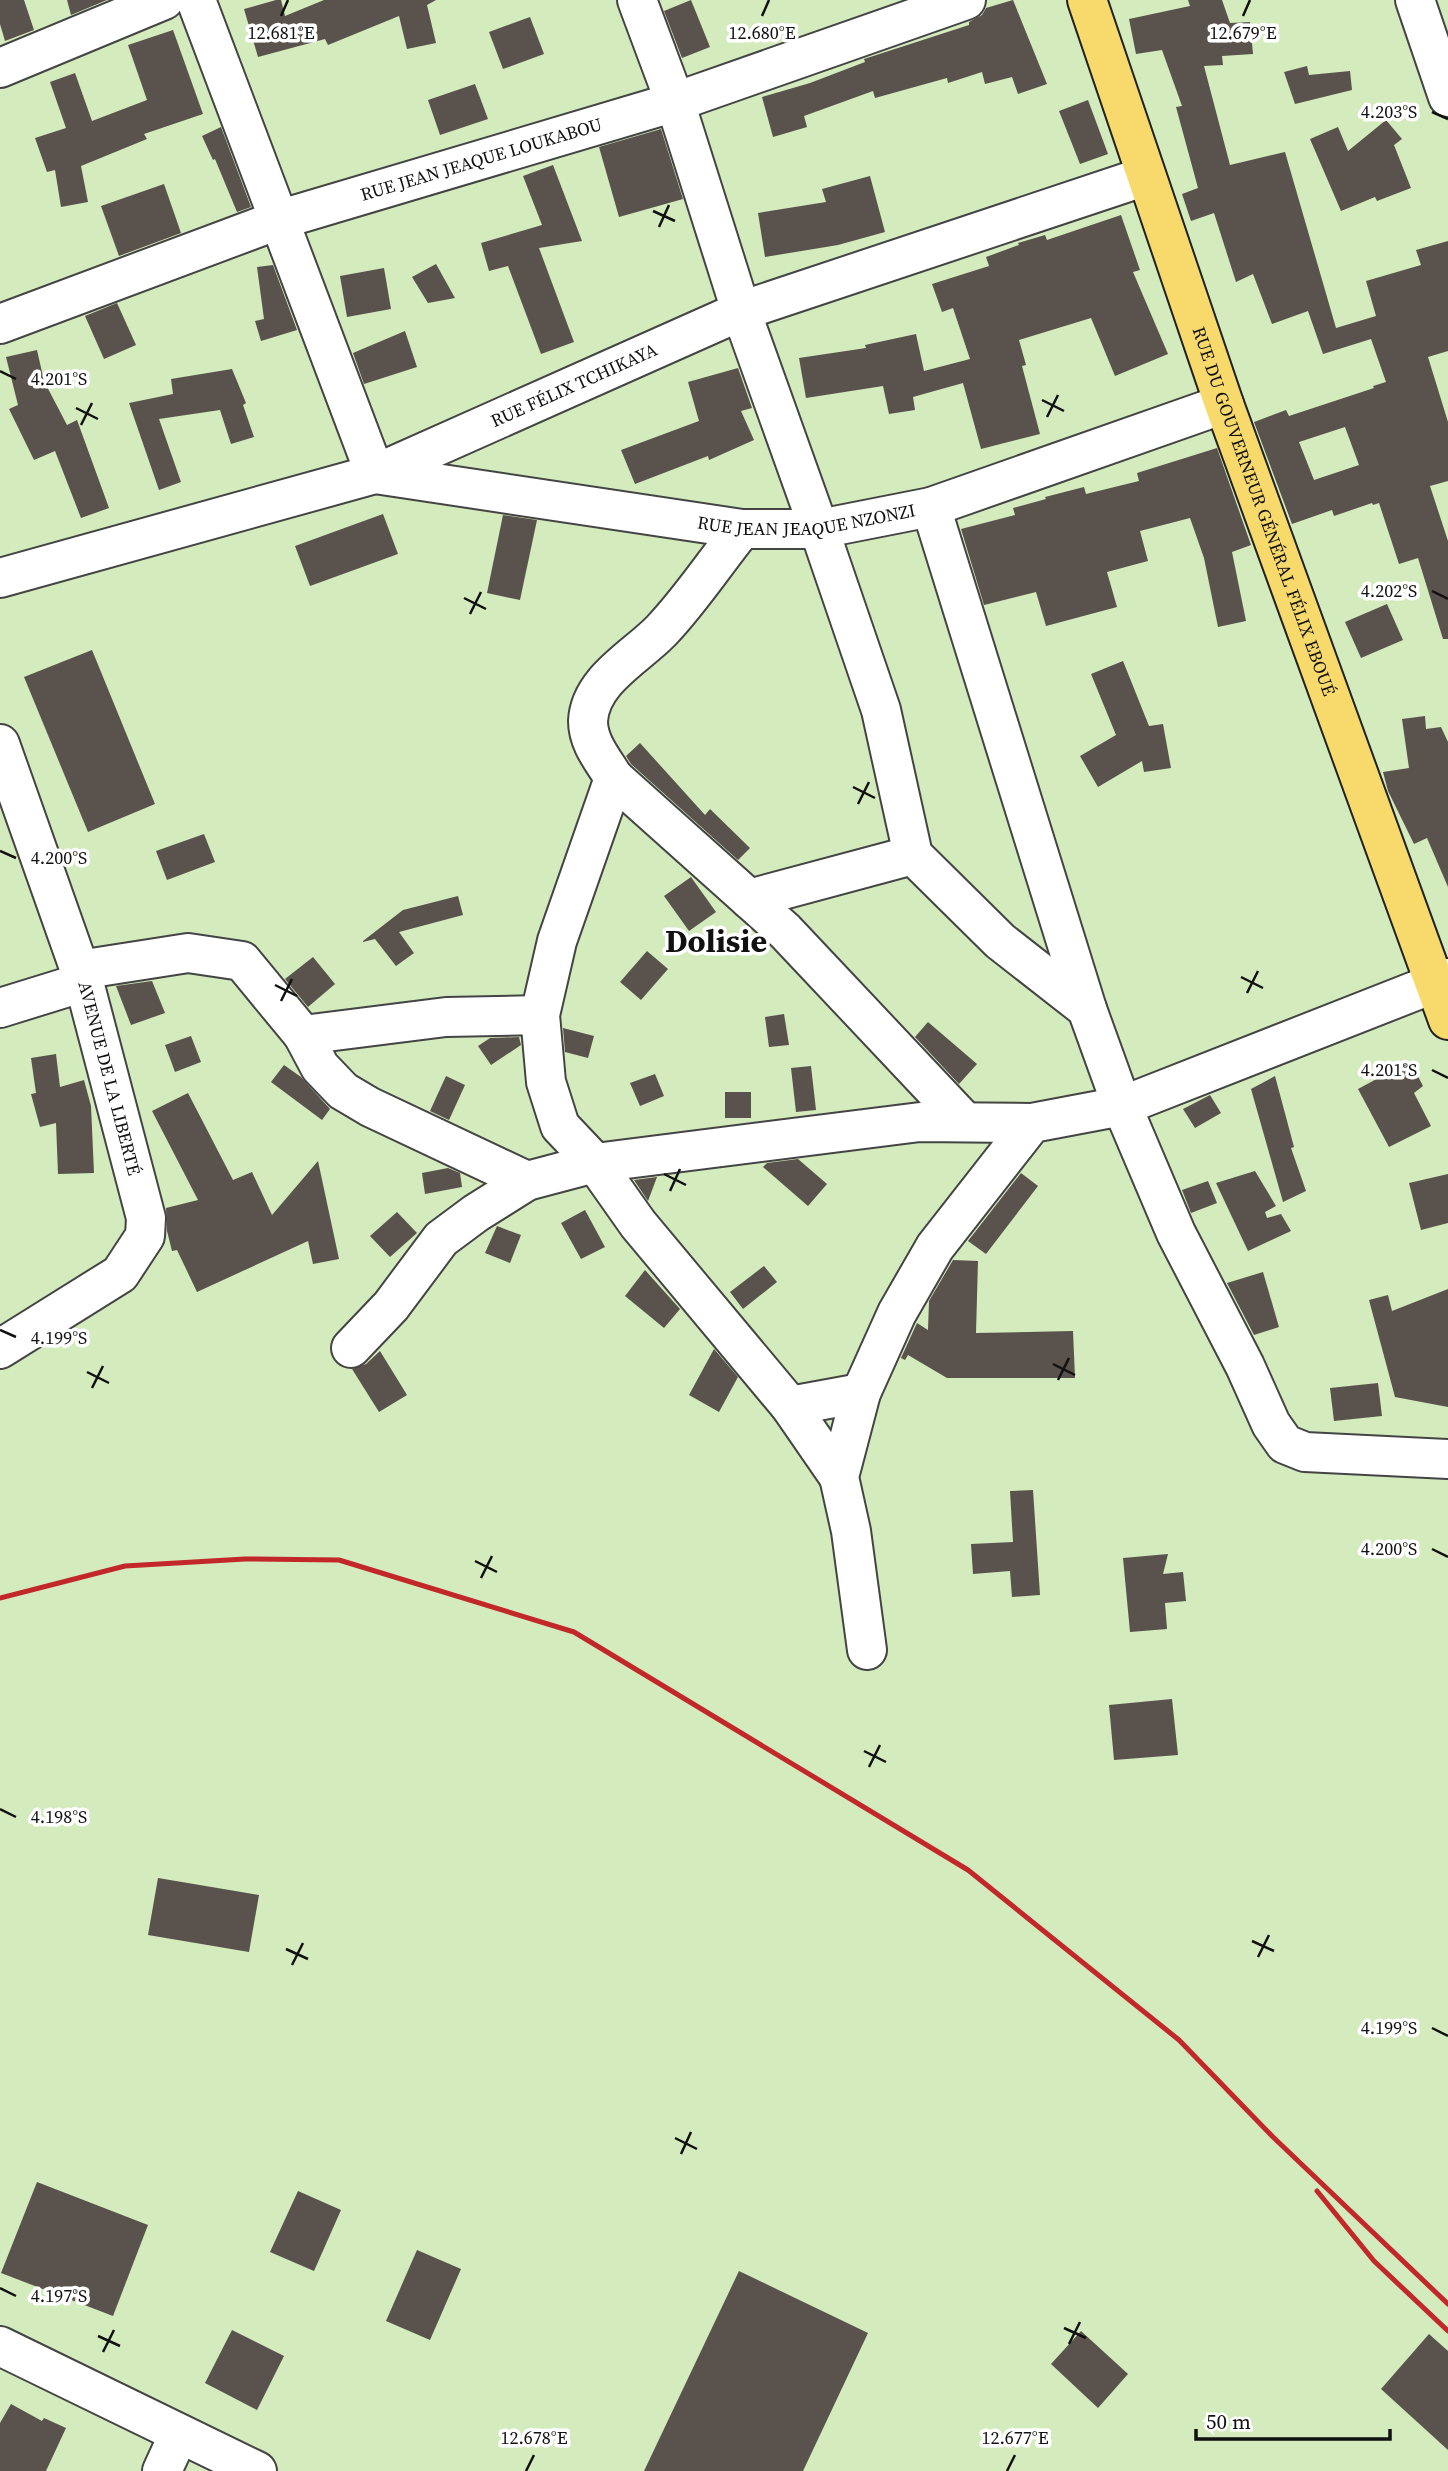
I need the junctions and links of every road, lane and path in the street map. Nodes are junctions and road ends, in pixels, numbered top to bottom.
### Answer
1 (164, 0) edge
2 (196, 0) edge
3 (637, 0) edge
4 (966, 0) edge
5 (1087, 0) edge
6 (1415, 0) edge
7 (0, 68) edge
8 (1448, 97) edge
9 (675, 102) junction
10 (1146, 177) junction
11 (278, 219) junction
12 (741, 311) junction
13 (0, 324) edge
14 (1224, 404) junction
15 (375, 474) junction
16 (931, 507) junction
17 (742, 529) junction
18 (819, 529) junction
19 (0, 578) edge
20 (0, 744) edge
21 (614, 778) junction
22 (10, 801) edge
23 (913, 855) junction
24 (749, 899) junction
25 (81, 976) junction
26 (1441, 981) edge
27 (0, 1007) edge
28 (1087, 1009) junction
29 (540, 1015) junction
30 (1448, 1020) edge
31 (303, 1035) junction
32 (1122, 1106) junction
33 (965, 1122) junction
34 (1032, 1124) junction
35 (595, 1163) junction
36 (527, 1181) junction
37 (351, 1348) dead end
38 (0, 1349) edge
39 (861, 1393) junction
40 (790, 1406) junction
41 (1448, 1459) edge
42 (839, 1477) junction
43 (867, 1650) dead end
44 (0, 2346) edge
45 (180, 2434) junction
46 (162, 2471) edge
47 (257, 2471) edge

1 - 7 street
2 - 11 street
3 - 9 street
4 - 9 street, RUE JEAN JEAQUE LOUKABOU
5 - 10 main road, RUE DU GOUVERNEUR GÉNÉRAL FÉLIX EBOUÉ
6 - 8 street
9 - 11 street, RUE JEAN JEAQUE LOUKABOU
9 - 12 street
10 - 12 street, RUE FÉLIX TCHIKAYA
10 - 14 main road, RUE DU GOUVERNEUR GÉNÉRAL FÉLIX EBOUÉ
11 - 13 street, RUE JEAN JEAQUE LOUKABOU
11 - 15 street
12 - 15 street, RUE FÉLIX TCHIKAYA
12 - 18 street
14 - 16 street, RUE JEAN JEAQUE NZONZI
14 - 26 main road, RUE DU GOUVERNEUR GÉNÉRAL FÉLIX EBOUÉ
15 - 17 street, RUE JEAN JEAQUE NZONZI
15 - 19 street, RUE FÉLIX TCHIKAYA
16 - 18 street, RUE JEAN JEAQUE NZONZI
16 - 28 street
17 - 18 street, RUE JEAN JEAQUE NZONZI
17 - 21 street
18 - 23 street
20 - 22 street, AVENUE DE LA LIBERTÉ
21 - 24 street
21 - 29 street
22 - 25 street, AVENUE DE LA LIBERTÉ
23 - 24 street
23 - 28 street
24 - 33 street
25 - 27 street
25 - 31 street
25 - 38 street, AVENUE DE LA LIBERTÉ
26 - 30 main road, RUE DU GOUVERNEUR GÉNÉRAL FÉLIX EBOUÉ
26 - 32 street
28 - 32 street
29 - 31 street
29 - 35 street
31 - 36 street
32 - 34 street
32 - 41 street
33 - 34 street
33 - 35 street
34 - 39 street
35 - 36 street
35 - 40 street
36 - 37 street
39 - 40 street
39 - 42 street
40 - 42 street
42 - 43 street
44 - 45 street
45 - 46 street
45 - 47 street

